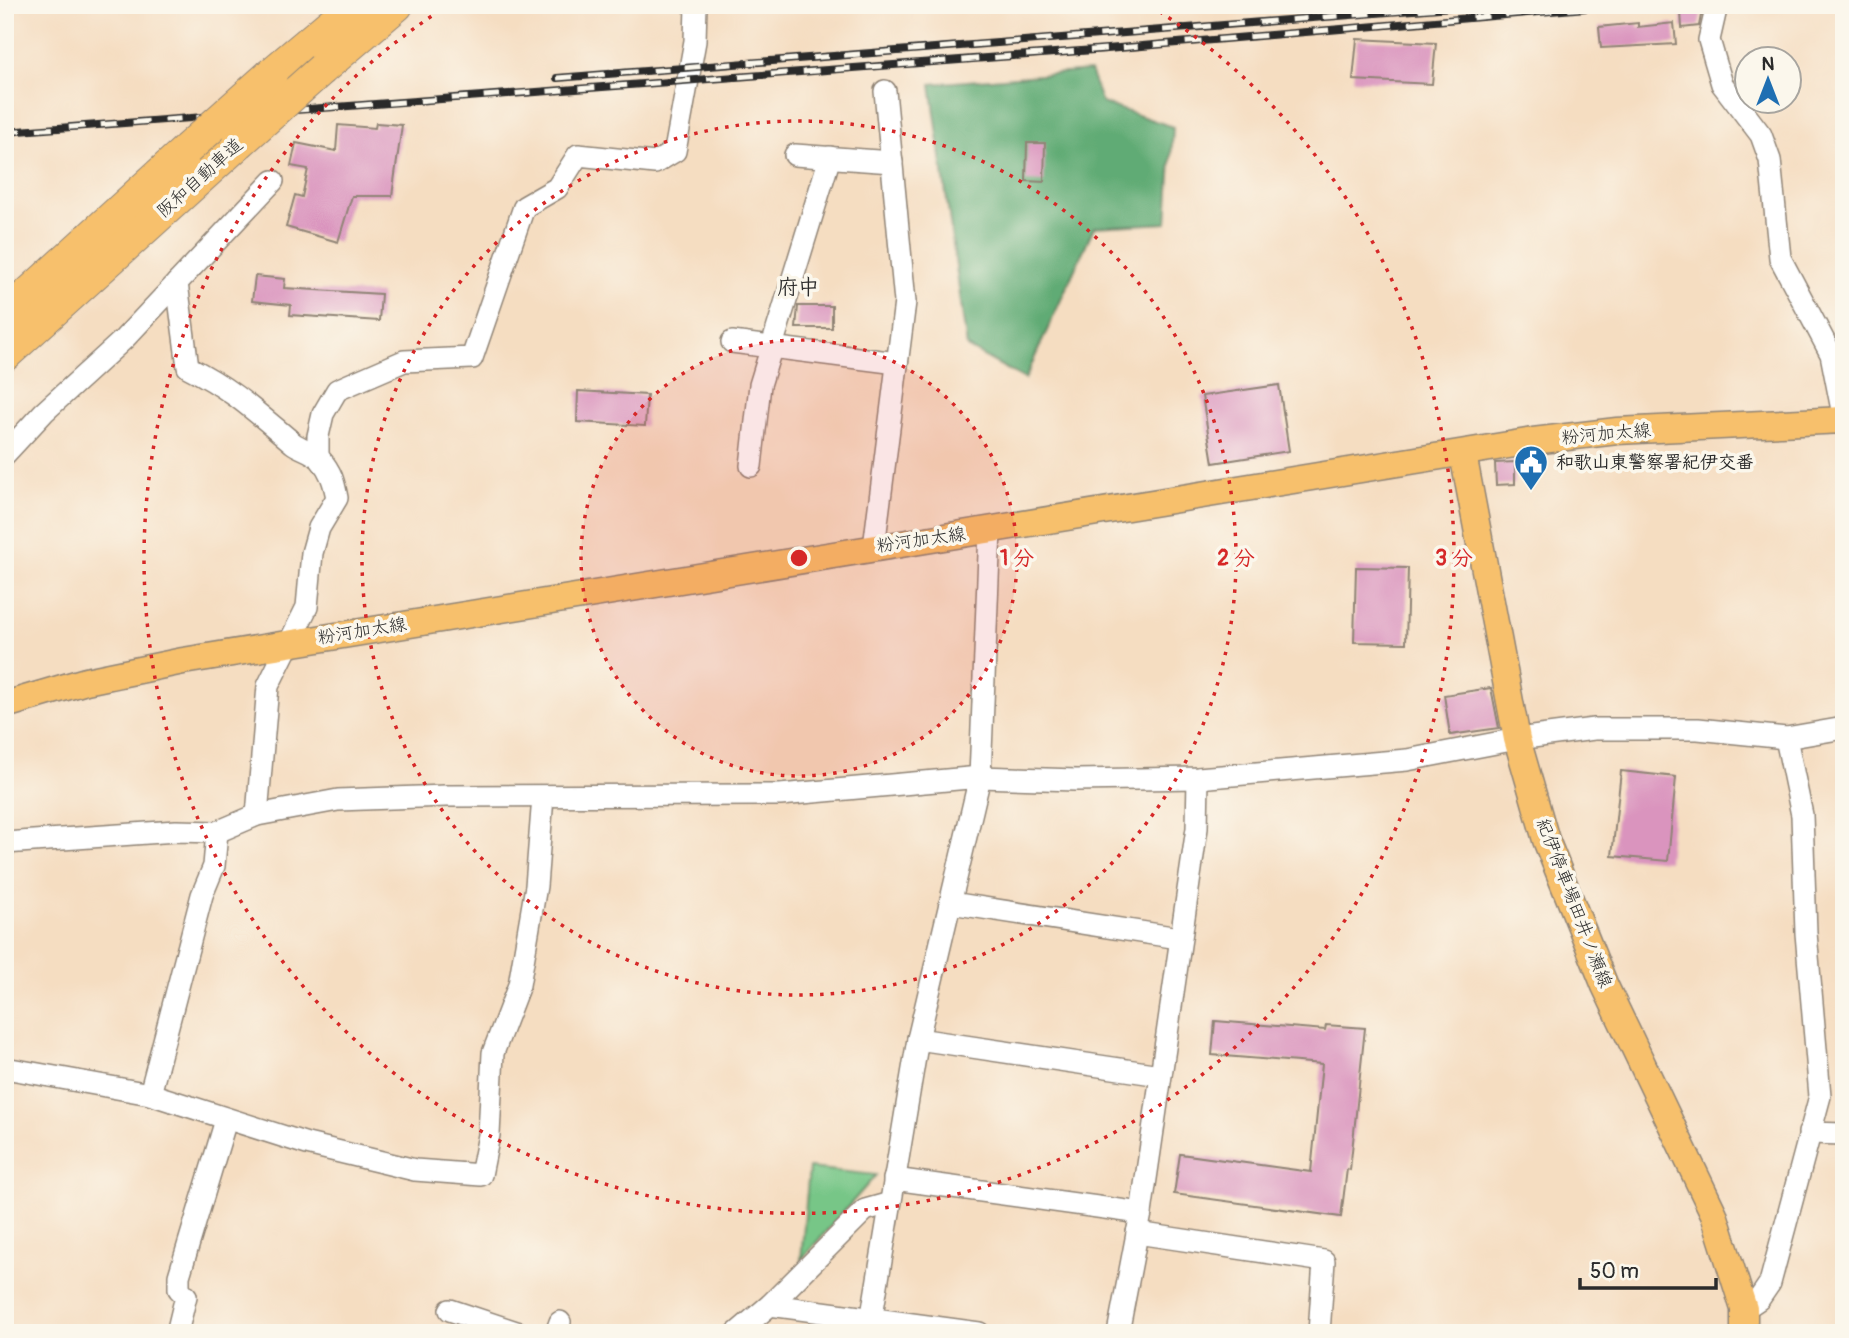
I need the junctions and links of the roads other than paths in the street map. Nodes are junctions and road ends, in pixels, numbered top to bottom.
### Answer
1 (353, 5) edge
2 (397, 5) edge
3 (696, 5) edge
4 (1717, 5) edge
5 (886, 91) dead end
6 (795, 155) dead end
7 (830, 157) junction
8 (892, 162) junction
9 (273, 181) dead end
10 (177, 283) junction
11 (5, 314) edge
12 (732, 342) dead end
13 (770, 348) junction
14 (5, 355) edge
15 (897, 363) junction
16 (1844, 420) edge
17 (5, 454) edge
18 (1464, 454) junction
19 (318, 456) junction
20 (751, 466) dead end
21 (990, 530) junction
22 (874, 547) junction
23 (288, 643) junction
24 (5, 705) edge
25 (1844, 728) edge
26 (1517, 738) junction
27 (1786, 738) junction
28 (980, 777) junction
29 (1198, 778) junction
30 (543, 797) junction
31 (257, 815) junction
32 (216, 832) junction
33 (5, 843) edge
34 (951, 904) junction
35 (1179, 938) junction
36 (918, 1039) junction
37 (5, 1068) edge
38 (1160, 1075) junction
39 (150, 1094) junction
40 (226, 1120) junction
41 (1809, 1133) junction
42 (1844, 1134) edge
43 (894, 1179) junction
44 (890, 1203) junction
45 (1139, 1223) junction
46 (770, 1304) junction
47 (450, 1310) dead end
48 (1744, 1321) edge
49 (870, 1326) edge
50 (177, 1333) edge
51 (519, 1333) edge
52 (737, 1333) edge
53 (979, 1333) edge
54 (1118, 1333) edge
55 (1319, 1333) edge

1 - 11 highway, 阪和自動車道, bridge
2 - 14 highway, 阪和自動車道, bridge
3 - 19 street
4 - 16 street
5 - 8 street
6 - 7 street
7 - 8 street
7 - 13 street
8 - 15 street
9 - 10 street
10 - 17 street
10 - 19 street
12 - 13 street
13 - 15 street
13 - 20 street
15 - 22 street
16 - 18 main road, 粉河加太線
18 - 21 main road, 粉河加太線
18 - 26 main road, 紀伊停車場田井ノ瀬線
19 - 23 street
21 - 22 main road, 粉河加太線
21 - 28 street
22 - 23 main road, 粉河加太線
23 - 24 main road, 粉河加太線
23 - 31 street
25 - 27 street
26 - 27 street
26 - 29 street
26 - 48 main road, 紀伊停車場田井ノ瀬線
27 - 41 street
28 - 29 street
28 - 30 street
28 - 34 street
29 - 35 street
30 - 31 street
30 - 40 street
31 - 32 street
32 - 33 street
32 - 39 street
34 - 35 street
34 - 36 street
35 - 38 street
36 - 38 street
36 - 43 street
37 - 39 street
38 - 45 street
39 - 40 street
40 - 50 street
41 - 42 street
41 - 48 street
43 - 44 street
43 - 45 street
44 - 46 street
44 - 49 street
45 - 54 street
45 - 55 street
46 - 49 street
46 - 52 street
47 - 51 street
49 - 53 street

